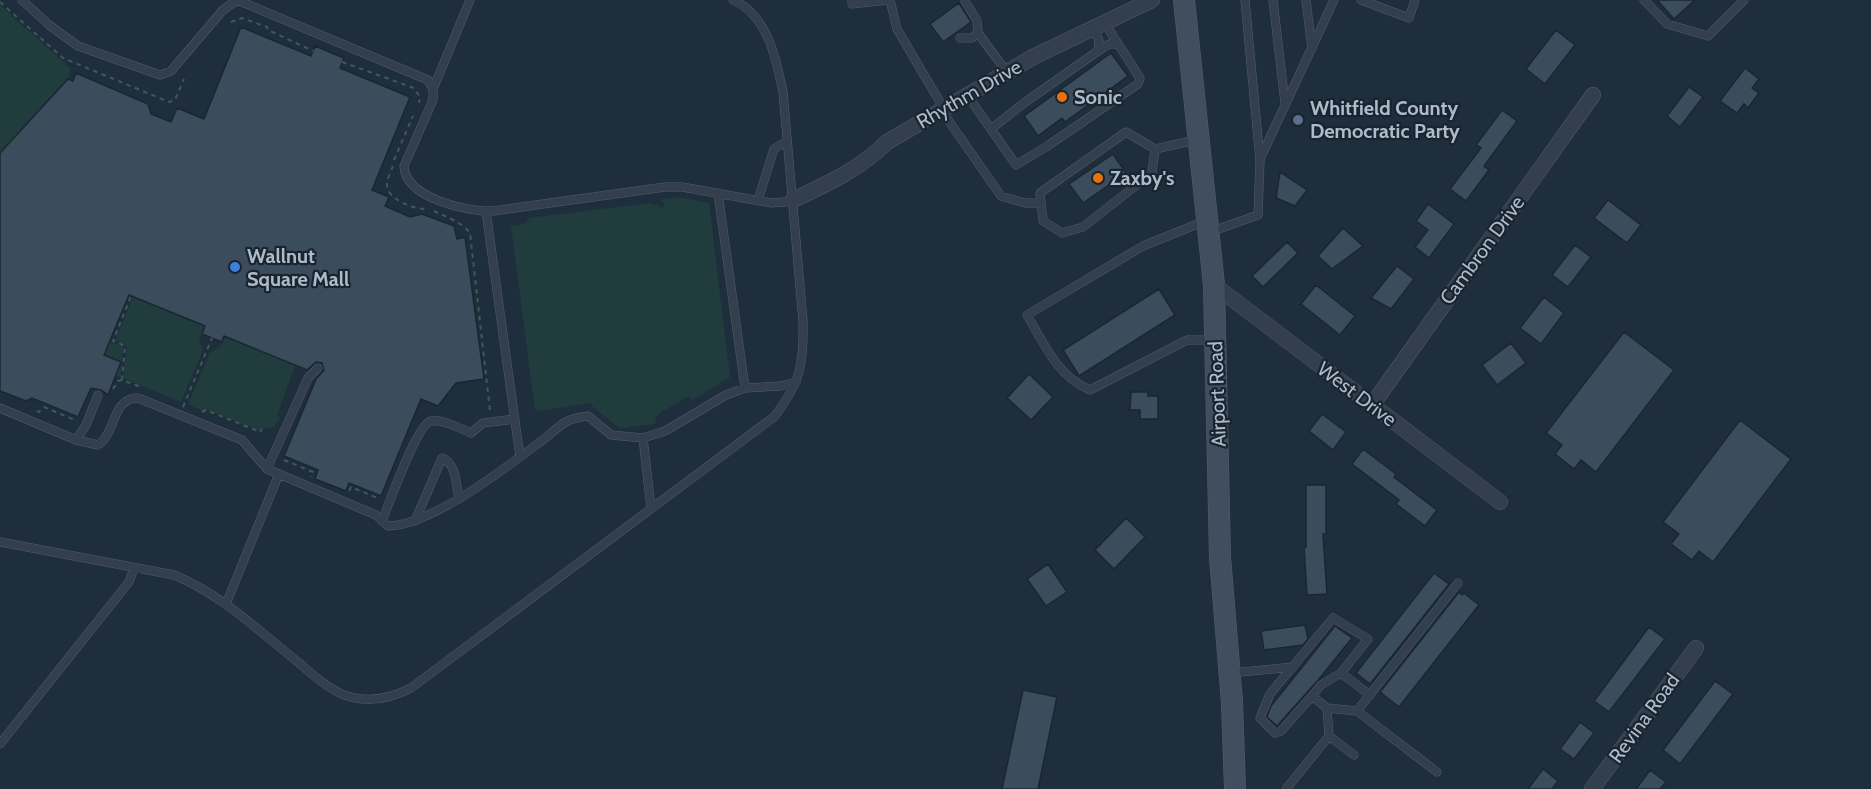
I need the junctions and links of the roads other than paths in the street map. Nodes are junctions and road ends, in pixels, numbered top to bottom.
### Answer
1 (22, 0) edge
2 (237, 0) edge
3 (470, 0) edge
4 (733, 0) edge
5 (852, 0) edge
6 (889, 0) edge
7 (1152, 0) edge
8 (1184, 0) edge
9 (1245, 0) edge
10 (1273, 0) edge
11 (1306, 0) edge
12 (1334, 0) edge
13 (1361, 0) edge
14 (1415, 0) edge
15 (1644, 0) edge
16 (1744, 0) edge
17 (965, 1) edge
18 (1373, 2) edge
19 (1099, 24) junction
20 (978, 33) junction
21 (960, 38) dead end
22 (1118, 45) junction
23 (1312, 49) junction
24 (1098, 51) junction
25 (1006, 71) junction
26 (433, 89) junction
27 (967, 95) junction
28 (1593, 95) dead end
29 (1285, 104) junction
30 (944, 109) junction
31 (991, 129) junction
32 (1197, 140) junction
33 (787, 141) junction
34 (1155, 149) junction
35 (1260, 160) junction
36 (718, 193) junction
37 (758, 200) junction
38 (793, 200) junction
39 (1041, 203) junction
40 (486, 211) junction
41 (1207, 226) junction
42 (1214, 285) junction
43 (1215, 340) junction
44 (318, 368) dead end
45 (796, 382) junction
46 (745, 388) junction
47 (98, 395) dead end
48 (1372, 405) junction
49 (0, 408) edge
50 (515, 419) junction
51 (643, 438) junction
52 (76, 440) junction
53 (520, 456) junction
54 (267, 469) junction
55 (279, 474) junction
56 (459, 499) junction
57 (1500, 502) dead end
58 (651, 508) junction
59 (382, 520) junction
60 (415, 521) junction
61 (0, 542) edge
62 (134, 567) junction
63 (1458, 583) dead end
64 (226, 604) junction
65 (1696, 648) dead end
66 (1293, 667) junction
67 (1230, 673) junction
68 (1341, 673) junction
69 (1370, 695) junction
70 (1312, 696) junction
71 (1328, 708) junction
72 (1357, 711) junction
73 (1329, 736) junction
74 (0, 744) edge
75 (1354, 755) dead end
76 (1437, 772) dead end
77 (1235, 789) edge
78 (1286, 789) edge
79 (1592, 789) edge

1 - 2 lane
2 - 26 lane
3 - 26 lane
4 - 33 lane
5 - 6 lane
6 - 30 lane
7 - 19 street, Rhythm Drive
8 - 32 street, Airport Road
9 - 35 lane
10 - 29 lane
11 - 23 lane
12 - 23 lane
13 - 18 lane
14 - 18 lane
15 - 16 lane
17 - 20 lane
19 - 22 lane
19 - 24 lane
19 - 25 street, Rhythm Drive
20 - 21 lane
20 - 25 lane
22 - 24 lane
22 - 31 lane
23 - 29 lane
24 - 31 lane
25 - 27 street, Rhythm Drive
26 - 40 lane
27 - 30 street, Rhythm Drive
27 - 31 lane
28 - 48 street, Cambron Drive
29 - 35 lane
30 - 38 street, Rhythm Drive
30 - 39 lane
32 - 34 lane
32 - 41 street, Airport Road
33 - 37 lane
33 - 38 lane
34 - 39 lane
34 - 39 lane
35 - 41 lane
36 - 37 lane
36 - 40 lane
36 - 46 lane
37 - 38 lane
38 - 45 lane
40 - 50 lane
41 - 42 street, Airport Road
41 - 43 lane
42 - 43 street, Airport Road
42 - 48 street, West Drive
43 - 67 street, Airport Road
44 - 54 lane
45 - 46 lane
45 - 58 lane
46 - 51 lane
47 - 52 lane
48 - 57 street, West Drive
49 - 52 lane
50 - 53 lane
50 - 59 lane
51 - 53 lane
51 - 58 lane
52 - 54 lane
53 - 56 lane
54 - 55 lane
55 - 59 lane
55 - 64 lane
56 - 60 lane
56 - 60 lane
58 - 64 lane
59 - 60 lane
61 - 62 lane
62 - 64 lane
62 - 74 lane
63 - 69 lane
65 - 79 street, Revina Road
66 - 67 lane
66 - 68 lane
66 - 70 lane
67 - 77 street, Airport Road
68 - 69 lane
68 - 70 lane
69 - 72 lane
70 - 71 lane
71 - 72 lane
71 - 73 lane
72 - 76 lane
73 - 75 lane
73 - 78 lane

